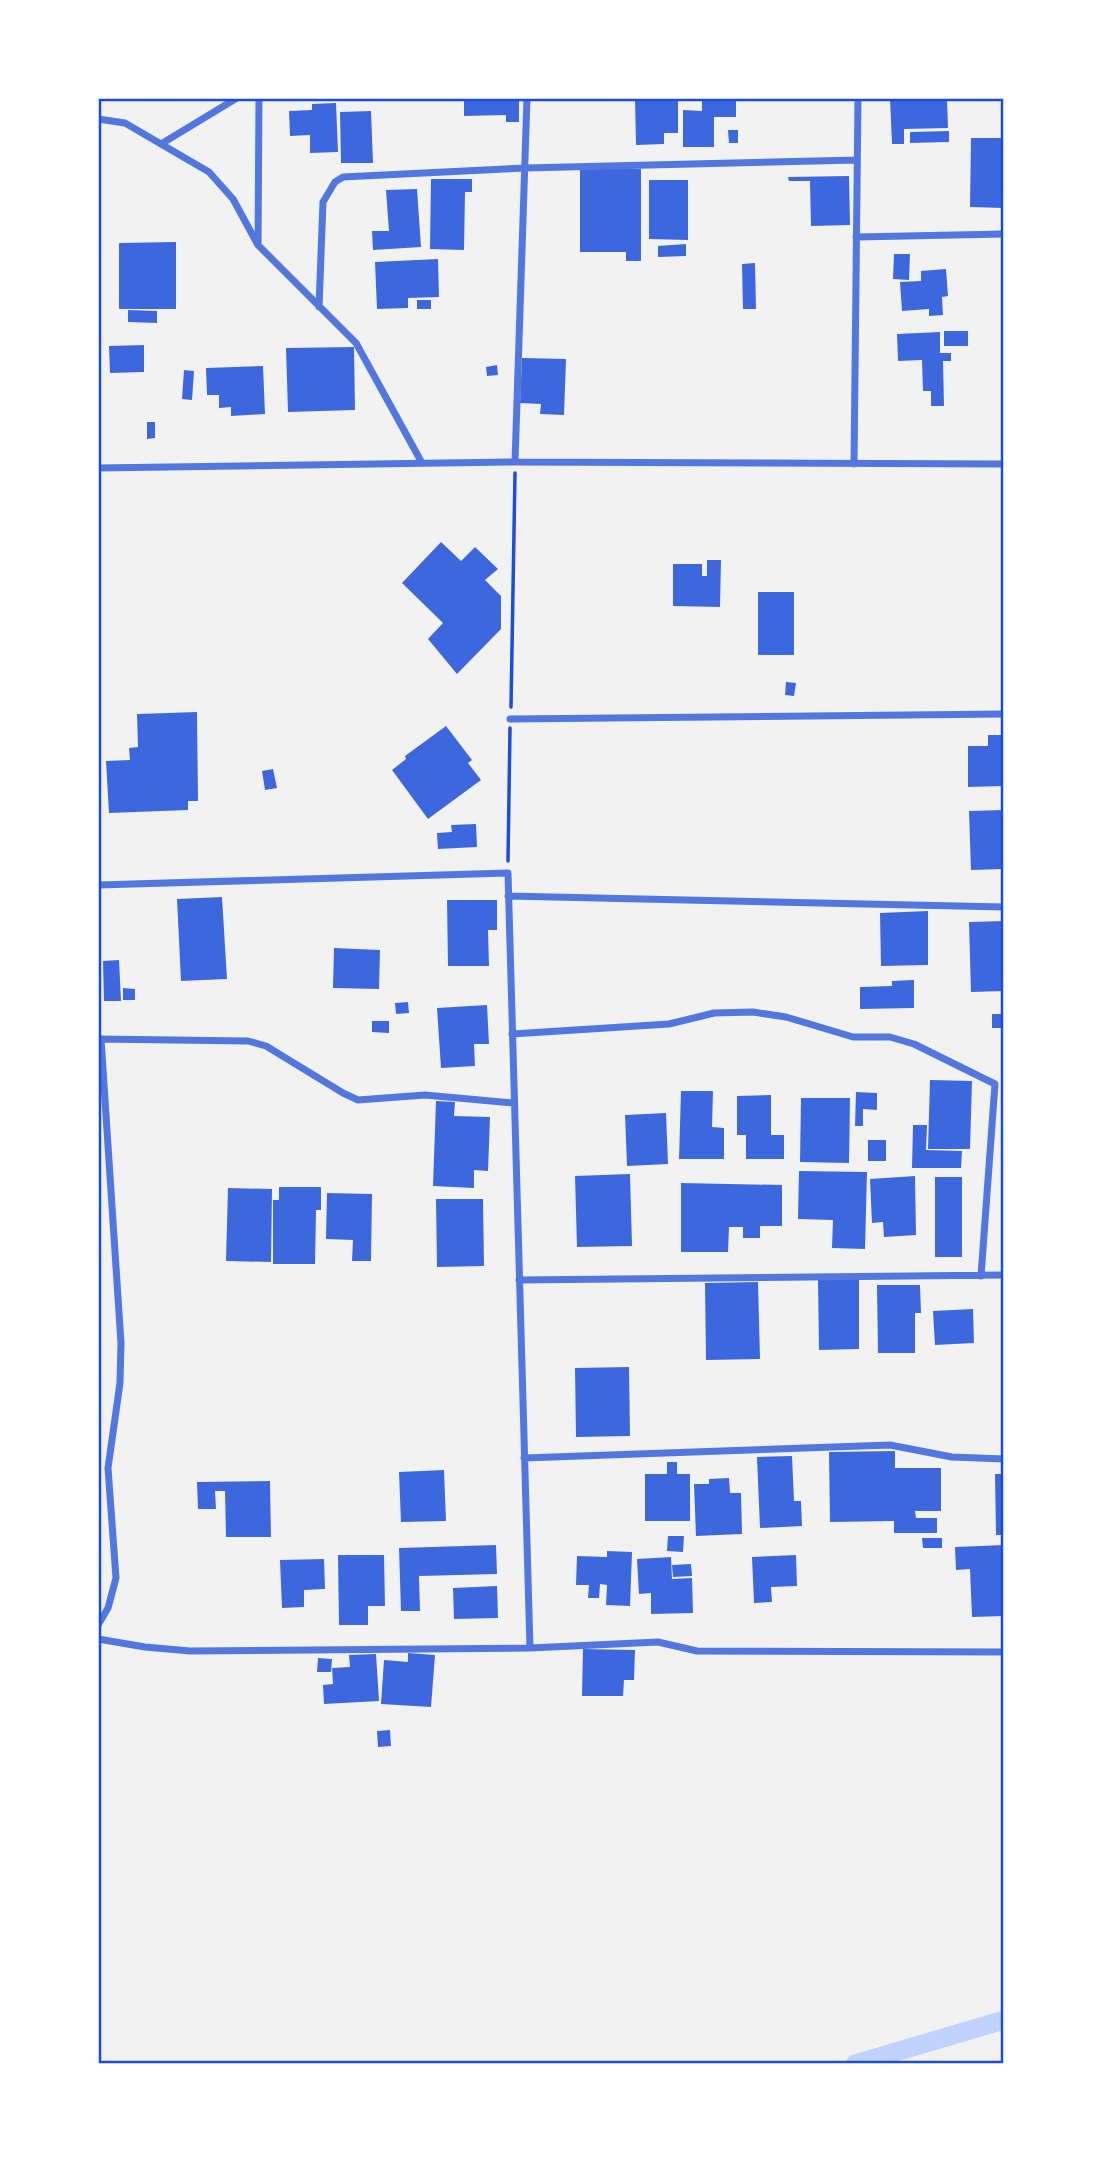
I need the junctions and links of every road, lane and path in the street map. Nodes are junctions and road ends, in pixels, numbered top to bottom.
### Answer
1 (237, 98) edge
2 (259, 98) edge
3 (527, 98) edge
4 (858, 98) edge
5 (98, 119) edge
6 (161, 144) junction
7 (857, 160) junction
8 (525, 168) junction
9 (1004, 234) edge
10 (856, 237) junction
11 (258, 245) junction
12 (319, 307) junction
13 (515, 462) junction
14 (422, 463) junction
15 (854, 464) junction
16 (1004, 464) edge
17 (98, 468) edge
18 (1004, 714) edge
19 (510, 719) junction
20 (508, 873) junction
21 (98, 885) edge
22 (509, 896) junction
23 (1004, 908) edge
24 (512, 1034) junction
25 (99, 1039) edge
26 (514, 1102) junction
27 (1004, 1275) edge
28 (981, 1276) junction
29 (519, 1280) junction
30 (524, 1458) junction
31 (1004, 1459) edge
32 (98, 1625) edge
33 (98, 1639) edge
34 (530, 1648) junction
35 (1004, 1652) edge

1 - 6 street
2 - 11 street
3 - 8 street
4 - 7 street
5 - 6 street
6 - 11 street
7 - 8 street
7 - 10 street
8 - 12 street
8 - 13 street
9 - 10 street
10 - 15 street
11 - 12 street
12 - 14 street
13 - 14 street
13 - 15 street
13 - 19 path
14 - 17 street
15 - 16 street
18 - 19 street
19 - 20 path
20 - 21 street
20 - 22 street
22 - 23 street
22 - 24 street
24 - 26 street
24 - 28 street
25 - 26 street
25 - 32 street
26 - 29 street
27 - 28 street
28 - 29 street
29 - 30 street
30 - 31 street
30 - 34 street
33 - 34 street
34 - 35 street

